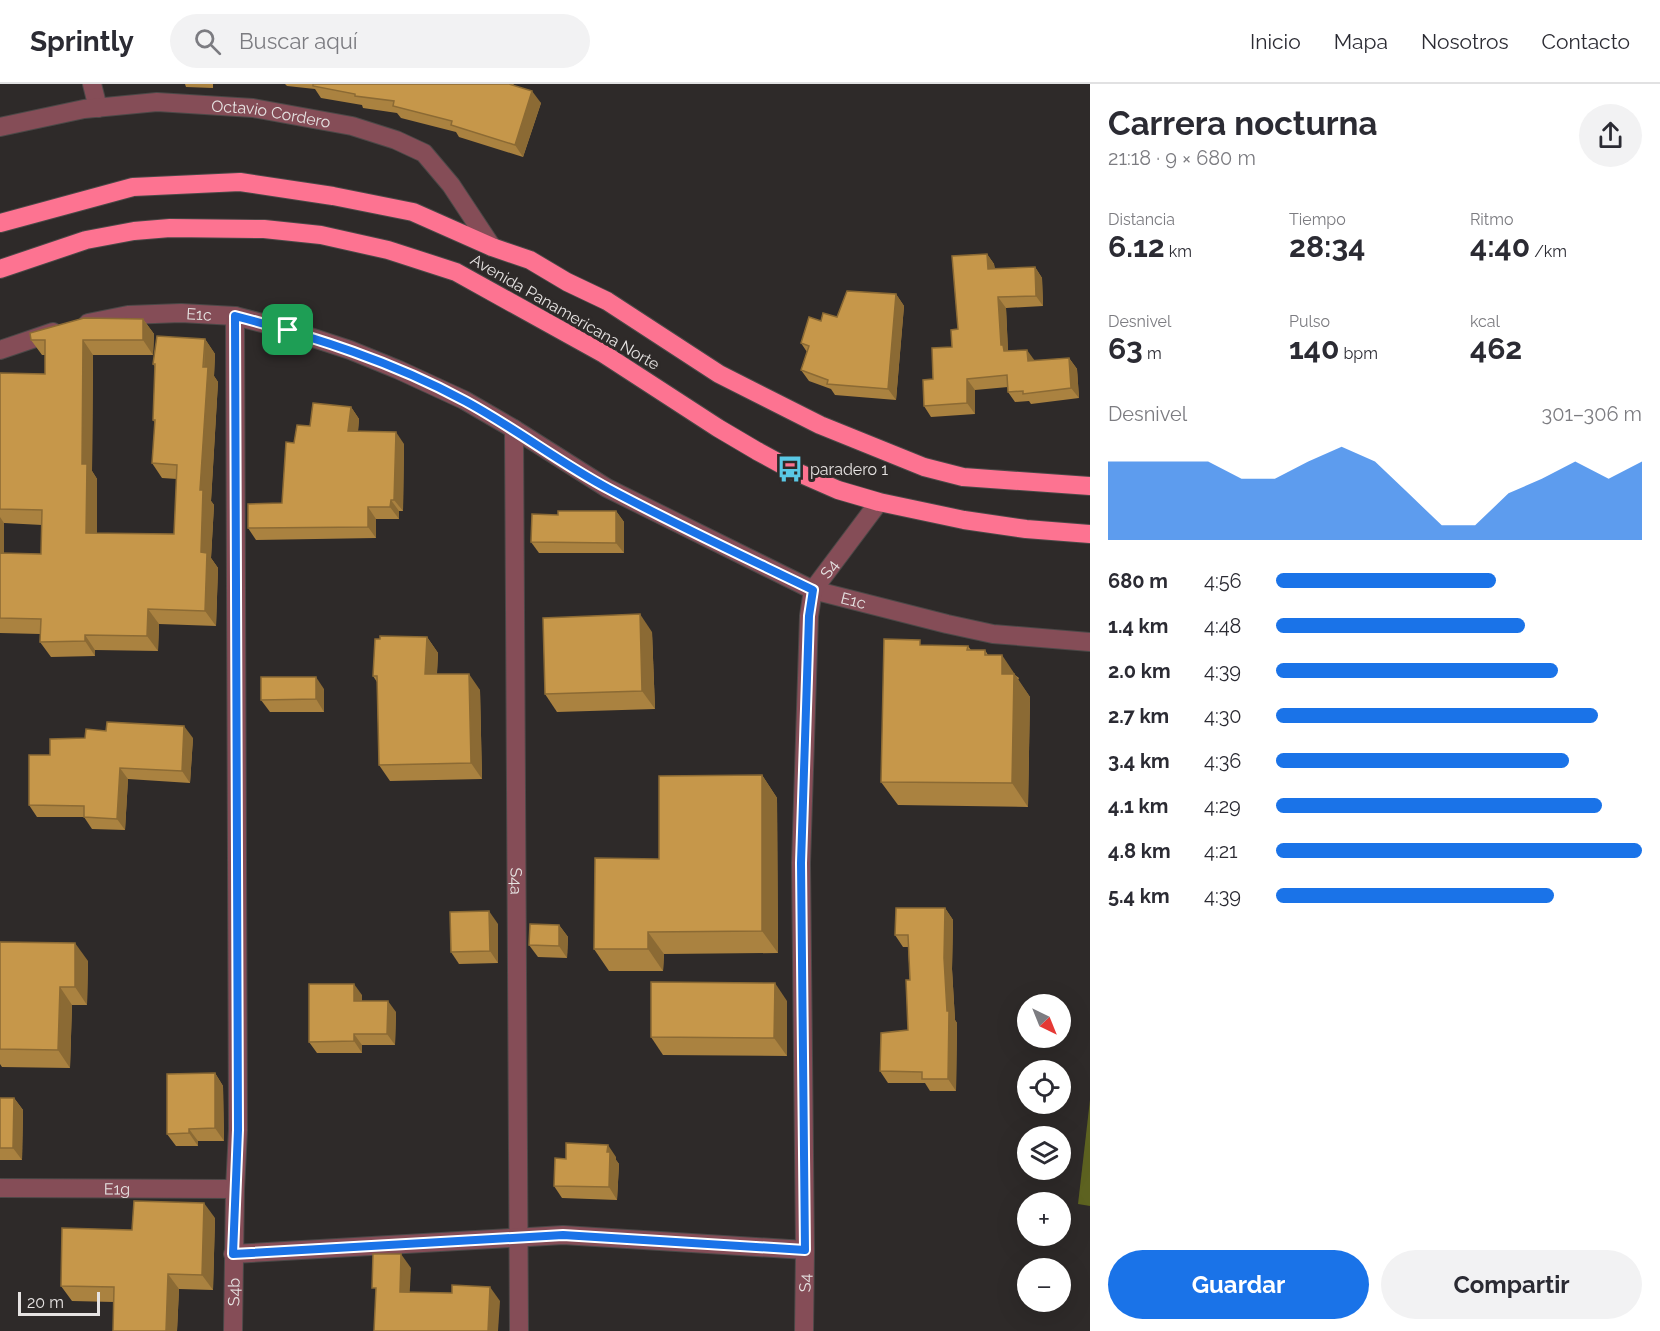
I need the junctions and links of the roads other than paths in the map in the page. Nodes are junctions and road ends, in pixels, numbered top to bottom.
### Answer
1 (92, 84) edge
2 (98, 108) junction
3 (0, 127) edge
4 (0, 224) edge
5 (492, 247) junction
6 (0, 269) edge
7 (235, 316) junction
8 (0, 350) edge
9 (514, 429) junction
10 (1090, 486) edge
11 (879, 502) junction
12 (1090, 534) edge
13 (813, 590) junction
14 (1090, 642) edge
15 (0, 1188) edge
16 (235, 1189) junction
17 (519, 1237) junction
18 (805, 1250) junction
19 (233, 1254) junction
20 (233, 1331) edge
21 (519, 1331) edge
22 (804, 1331) edge

1 - 2 street
2 - 3 street, Octavio Cordero
2 - 5 street, Octavio Cordero
4 - 5 highway, Avenida Panamericana Norte
5 - 10 highway, Avenida Panamericana Norte
6 - 11 highway, Avenida Panamericana Norte
7 - 8 street, E1c
7 - 9 street, E1c
7 - 16 street, S4b
9 - 13 street, E1c
9 - 17 street, S4a
11 - 12 highway, Avenida Panamericana Norte
11 - 13 street, S4
13 - 14 street, E1c
13 - 18 street, S4
15 - 16 street, E1g
16 - 19 street, S4b
17 - 18 street
17 - 19 street
17 - 21 street, S4a
18 - 22 street, S4
19 - 20 street, S4b

